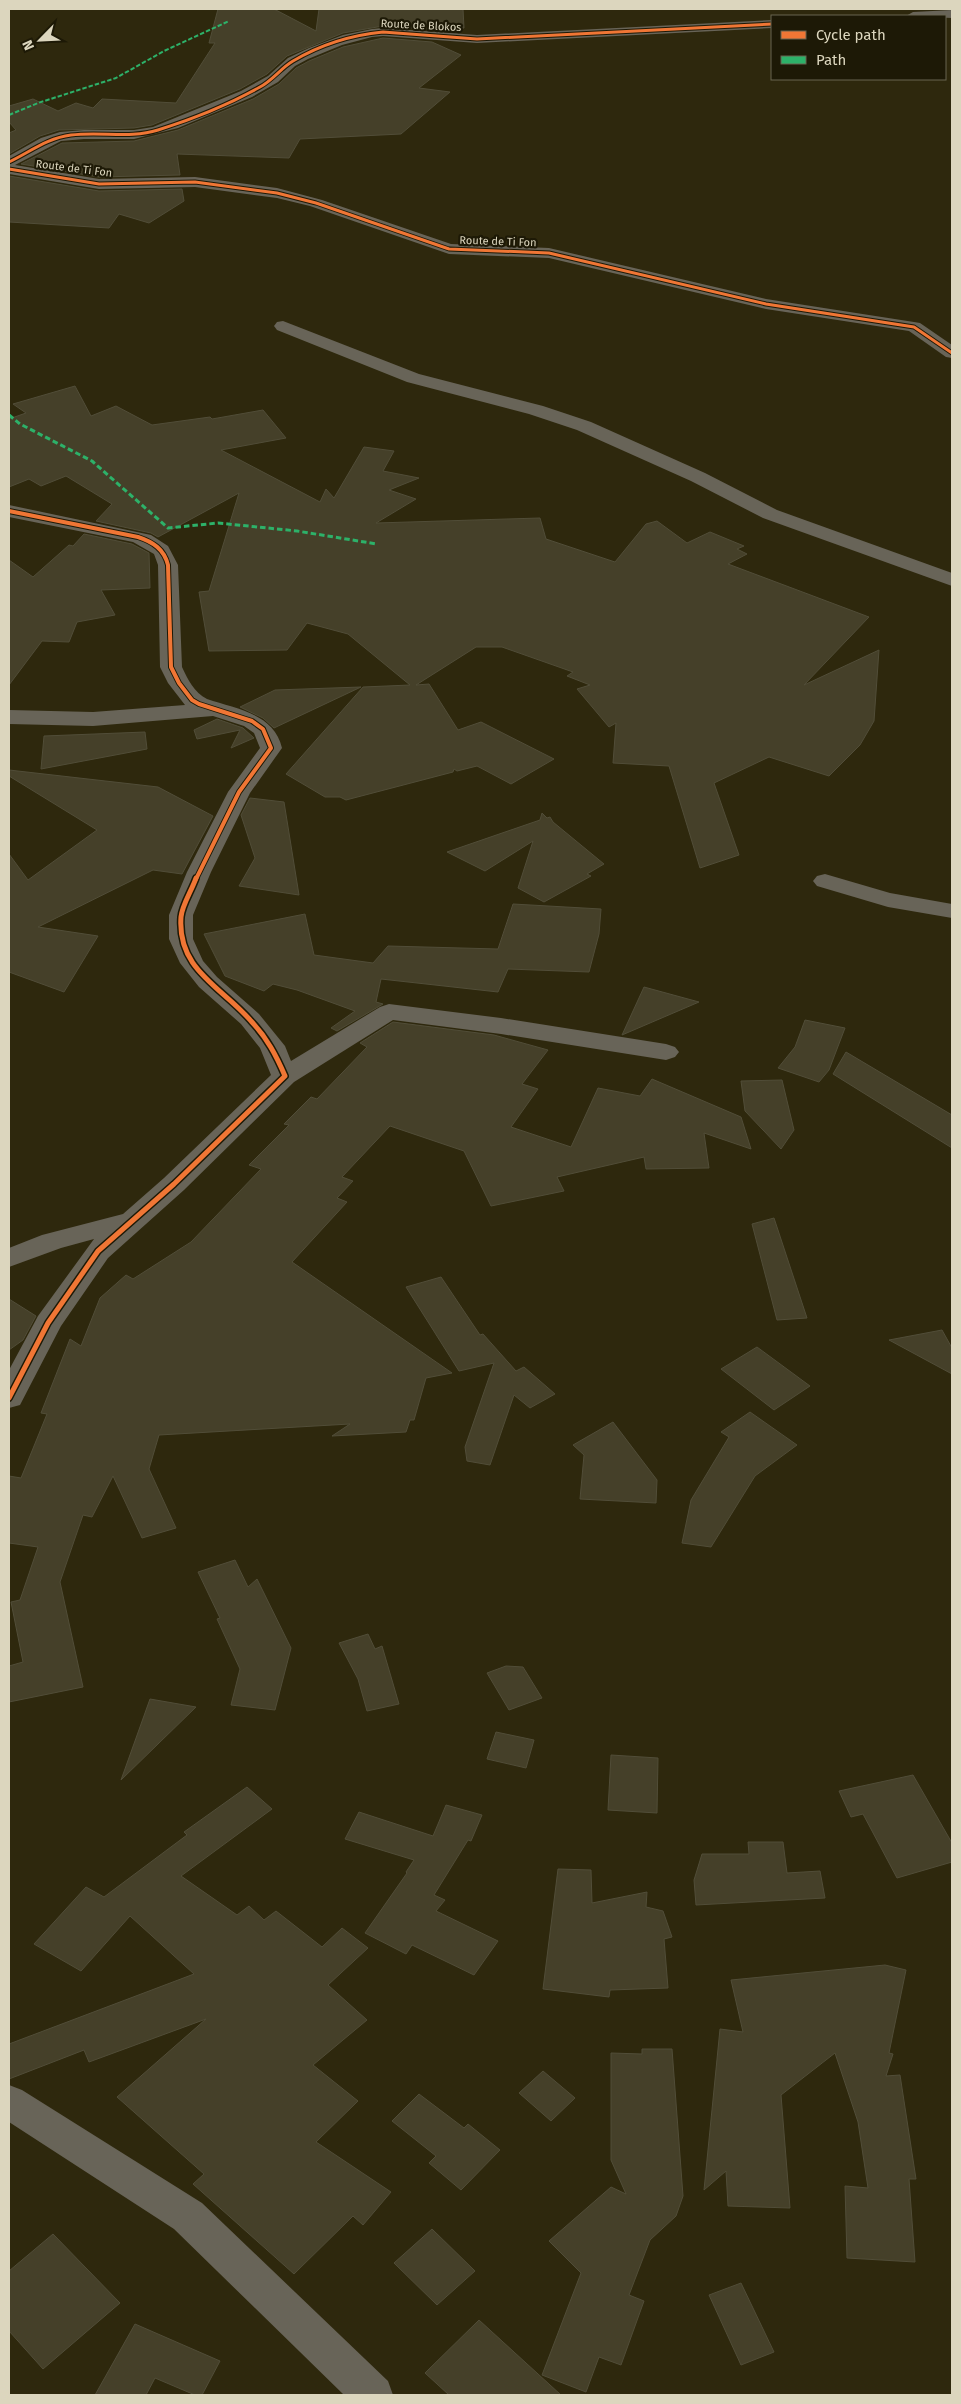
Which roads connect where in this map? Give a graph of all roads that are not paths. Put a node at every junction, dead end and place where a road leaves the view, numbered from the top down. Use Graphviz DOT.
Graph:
graph roads {
  1 [pos="952,14"];
  2 [pos="932,15"];
  3 [pos="771,24"];
  4 [pos="9,162"];
  5 [pos="9,169"];
  6 [pos="283,326"];
  7 [pos="952,353"];
  8 [pos="9,511"];
  9 [pos="952,580"];
  10 [pos="214,710"];
  11 [pos="9,717"];
  12 [pos="826,880"];
  13 [pos="952,911"];
  14 [pos="666,1052"];
  15 [pos="285,1076"];
  16 [pos="134,1220"];
  17 [pos="9,1258"];
  18 [pos="9,1398"];
  19 [pos="9,2102"];
  20 [pos="373,2395"];
  1 -- 2 [label="street"];
  3 -- 4 [label="street, Route de Blokos"];
  5 -- 7 [label="street, Route de Ti Fon"];
  6 -- 9 [label="street"];
  8 -- 10 [label="street"];
  10 -- 11 [label="street"];
  10 -- 15 [label="street"];
  12 -- 13 [label="street"];
  14 -- 15 [label="street"];
  15 -- 16 [label="street"];
  16 -- 17 [label="street"];
  16 -- 18 [label="street"];
  19 -- 20 [label="street"];
}
